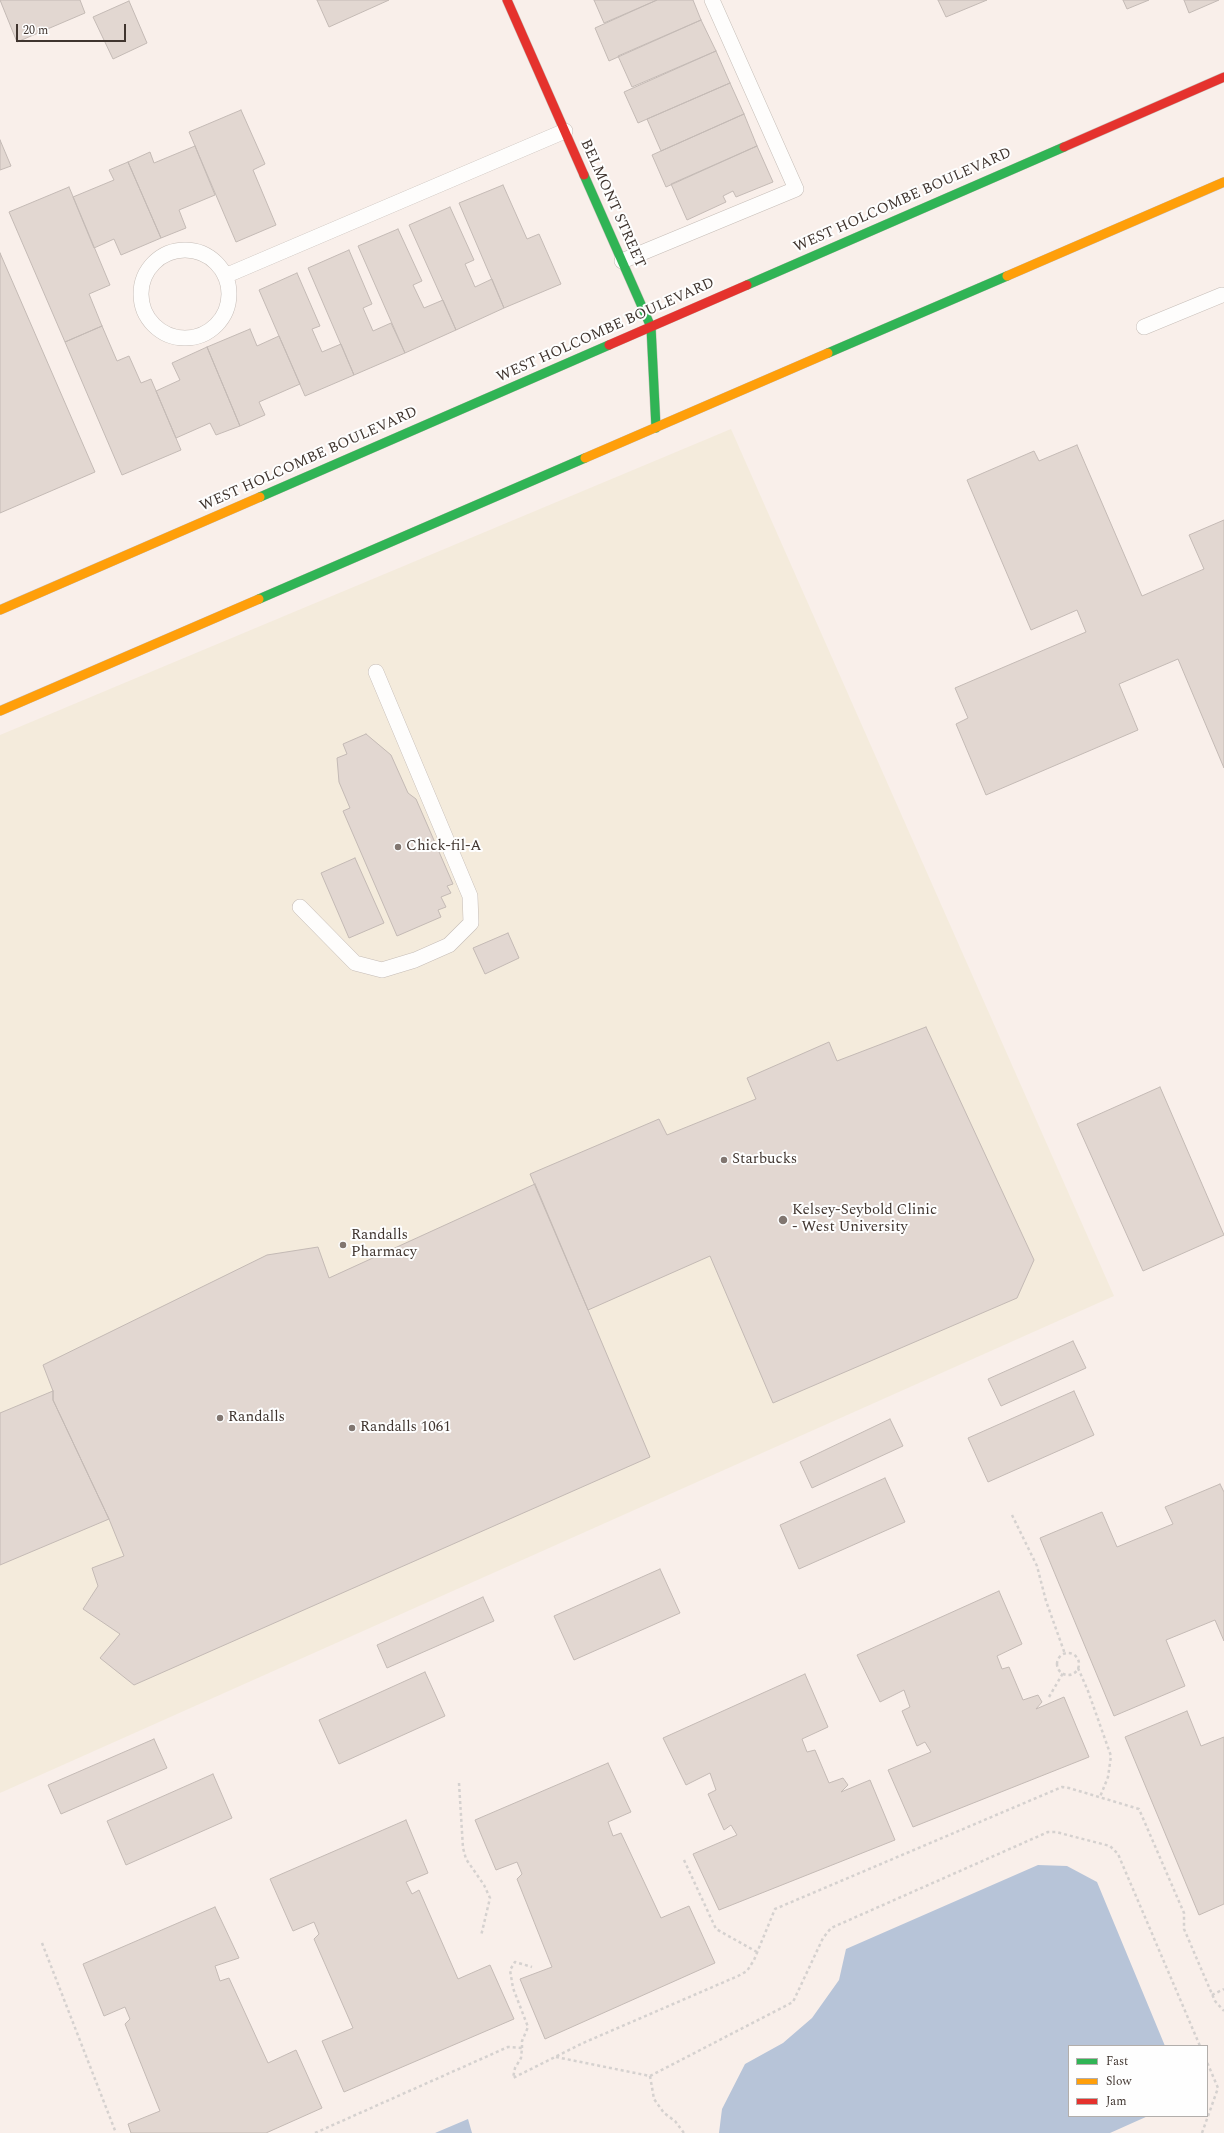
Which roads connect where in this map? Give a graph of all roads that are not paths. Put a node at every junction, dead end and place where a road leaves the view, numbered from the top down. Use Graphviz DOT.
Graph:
graph roads {
  1 [pos="507,0"];
  2 [pos="712,0"];
  3 [pos="1224,76"];
  4 [pos="565,131"];
  5 [pos="1224,182"];
  6 [pos="622,262"];
  7 [pos="225,276"];
  8 [pos="1222,295"];
  9 [pos="651,327"];
  10 [pos="1144,327"];
  11 [pos="656,428"];
  12 [pos="0,610"];
  13 [pos="376,672"];
  14 [pos="0,711"];
  15 [pos="300,907"];
  1 -- 4 [label="main road, BELMONT STREET"];
  2 -- 6 [label="lane"];
  3 -- 9 [label="main road, WEST HOLCOMBE BOULEVARD"];
  4 -- 6 [label="main road, BELMONT STREET"];
  4 -- 7 [label="lane"];
  5 -- 11 [label="main road"];
  6 -- 9 [label="main road, BELMONT STREET"];
  7 -- 7 [label="lane"];
  8 -- 10 [label="lane"];
  9 -- 11 [label="main road, BELMONT STREET"];
  9 -- 12 [label="main road, WEST HOLCOMBE BOULEVARD"];
  11 -- 14 [label="main road"];
  13 -- 15 [label="lane"];
}
